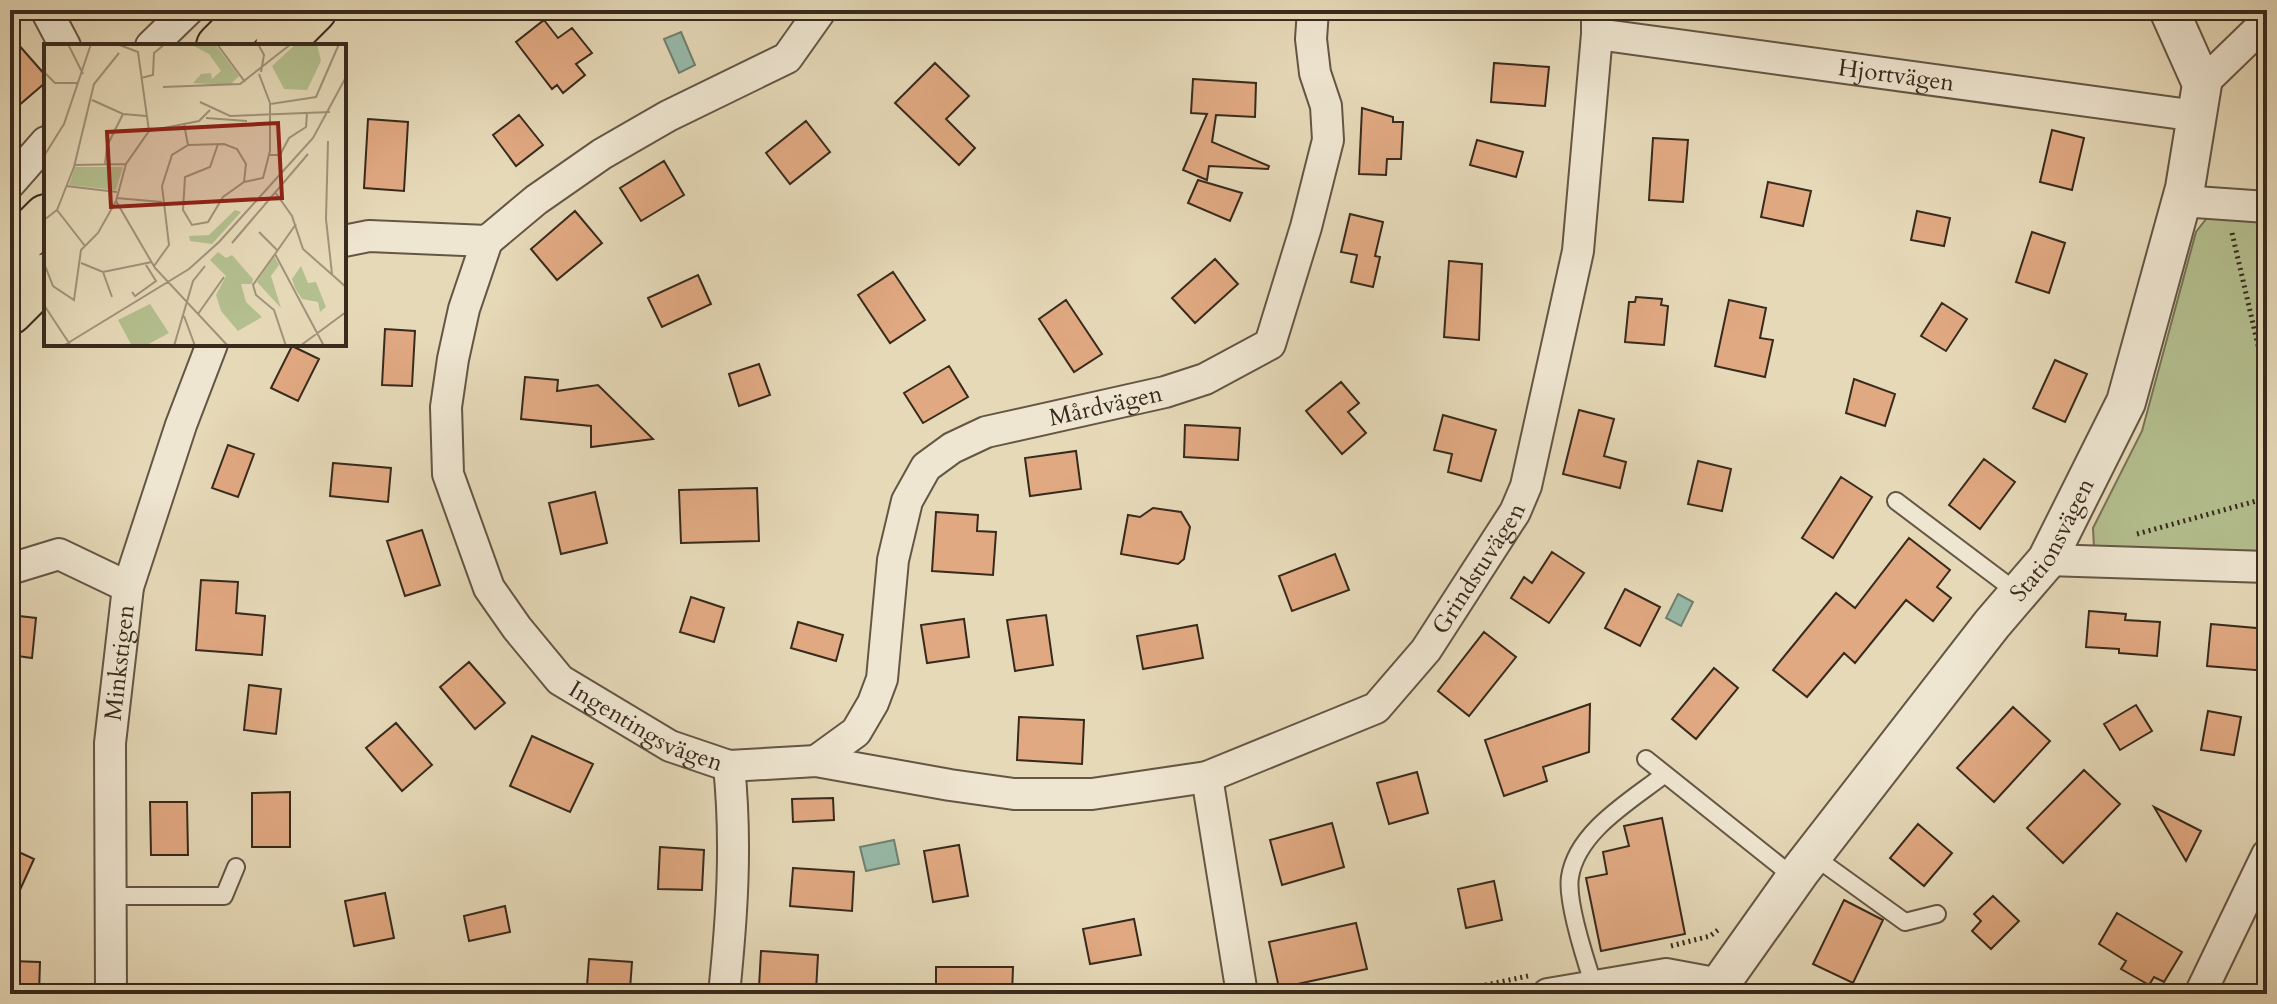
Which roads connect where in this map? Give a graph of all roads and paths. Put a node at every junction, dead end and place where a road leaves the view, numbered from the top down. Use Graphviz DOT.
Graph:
graph roads {
  1 [pos="46,10"];
  2 [pos="188,10"];
  3 [pos="255,10"];
  4 [pos="314,10"];
  5 [pos="821,10"];
  6 [pos="1313,10"];
  7 [pos="2169,10"];
  8 [pos="2267,21"];
  9 [pos="1597,22"];
  10 [pos="64,44"];
  11 [pos="153,44"];
  12 [pos="221,44"];
  13 [pos="280,44"];
  14 [pos="2200,100"];
  15 [pos="44,144"];
  16 [pos="10,183"];
  17 [pos="2192,202"];
  18 [pos="2267,207"];
  19 [pos="44,219"];
  20 [pos="346,241"];
  21 [pos="487,241"];
  22 [pos="10,253"];
  23 [pos="44,278"];
  24 [pos="10,312"];
  25 [pos="211,346"];
  26 [pos="2267,384"];
  27 [pos="2267,498"];
  28 [pos="1896,501"];
  29 [pos="2133,535"];
  30 [pos="2047,560"];
  31 [pos="2267,567"];
  32 [pos="10,569"];
  33 [pos="128,587"];
  34 [pos="2018,593"];
  35 [pos="1646,759"];
  36 [pos="816,761"];
  37 [pos="729,766"];
  38 [pos="1665,774"];
  39 [pos="1207,777"];
  40 [pos="2267,855"];
  41 [pos="1803,866"];
  42 [pos="236,867"];
  43 [pos="110,896"];
  44 [pos="1937,914"];
  45 [pos="1722,989"];
  46 [pos="1572,991"];
  47 [pos="111,994"];
  48 [pos="724,994"];
  49 [pos="1242,994"];
  50 [pos="2200,994"];
  1 -- 10 [label="street"];
  2 -- 11 [label="street"];
  3 -- 12 [label="main road"];
  4 -- 13 [label="main road"];
  5 -- 21 [label="street"];
  6 -- 36 [label="street, Mårdvägen"];
  7 -- 14 [label="street"];
  8 -- 14 [label="street"];
  9 -- 14 [label="street, Hjortvägen"];
  9 -- 39 [label="street, Grindstuvägen"];
  14 -- 17 [label="street, Stationsvägen"];
  15 -- 16 [label="street"];
  17 -- 18 [label="street"];
  17 -- 26 [label="path"];
  17 -- 30 [label="street, Stationsvägen"];
  19 -- 22 [label="main road"];
  20 -- 21 [label="street"];
  21 -- 37 [label="street, Ingentingsvägen"];
  23 -- 24 [label="main road"];
  25 -- 33 [label="street, Minkstigen"];
  27 -- 29 [label="path"];
  28 -- 34 [label="lane"];
  30 -- 31 [label="street"];
  30 -- 34 [label="street, Stationsvägen"];
  32 -- 33 [label="street"];
  33 -- 43 [label="street, Minkstigen"];
  34 -- 41 [label="street, Stationsvägen"];
  35 -- 38 [label="lane"];
  36 -- 37 [label="street, Ingentingsvägen"];
  36 -- 39 [label="street, Ingentingsvägen"];
  37 -- 48 [label="street"];
  38 -- 41 [label="lane"];
  38 -- 46 [label="lane"];
  39 -- 49 [label="street"];
  40 -- 50 [label="street"];
  41 -- 44 [label="lane"];
  41 -- 45 [label="street, Stationsvägen"];
  42 -- 43 [label="lane"];
  43 -- 47 [label="street, Minkstigen"];
  45 -- 46 [label="street"];
}
